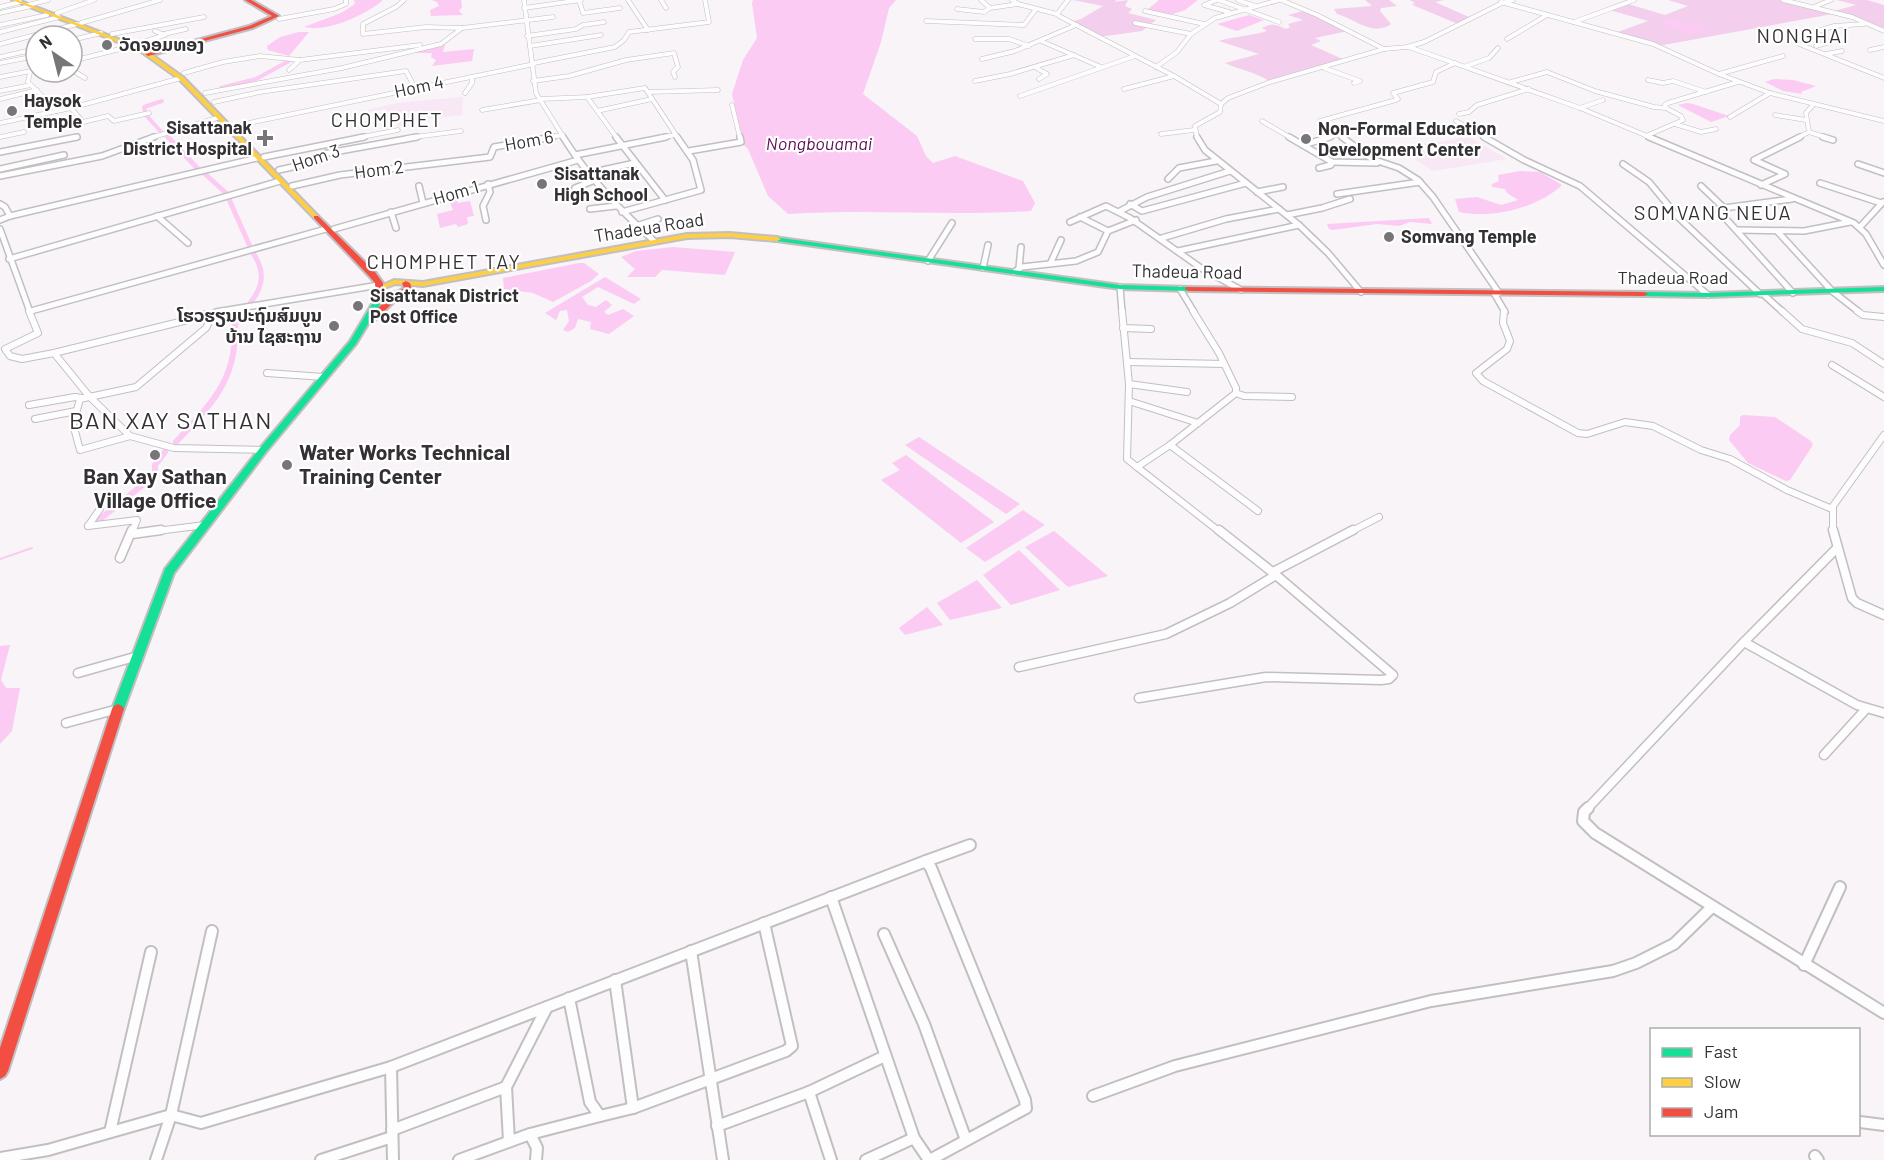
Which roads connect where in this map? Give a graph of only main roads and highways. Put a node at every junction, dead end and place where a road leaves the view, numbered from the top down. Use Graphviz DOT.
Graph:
graph roads {
  1 [pos="247,0"];
  2 [pos="24,3"];
  3 [pos="79,24"];
  4 [pos="84,26"];
  5 [pos="84,26"];
  6 [pos="134,45"];
  7 [pos="151,53"];
  8 [pos="182,76"];
  9 [pos="231,126"];
  10 [pos="279,176"];
  11 [pos="330,229"];
  12 [pos="401,288"];
  13 [pos="380,289"];
  14 [pos="1884,289"];
  15 [pos="366,324"];
  16 [pos="0,1071"];
  1 -- 7 [label="main road"];
  2 -- 3 [label="main road"];
  4 -- 6 [label="main road"];
  5 -- 6 [label="main road"];
  6 -- 7 [label="main road"];
  7 -- 8 [label="main road"];
  8 -- 9 [label="main road"];
  8 -- 9 [label="main road"];
  9 -- 10 [label="main road"];
  10 -- 11 [label="main road"];
  10 -- 11 [label="main road"];
  11 -- 12 [label="main road"];
  11 -- 13 [label="main road"];
  12 -- 13 [label="main road"];
  12 -- 14 [label="main road, Thadeua Road"];
  12 -- 15 [label="main road"];
  13 -- 15 [label="main road"];
  15 -- 16 [label="main road"];
}
